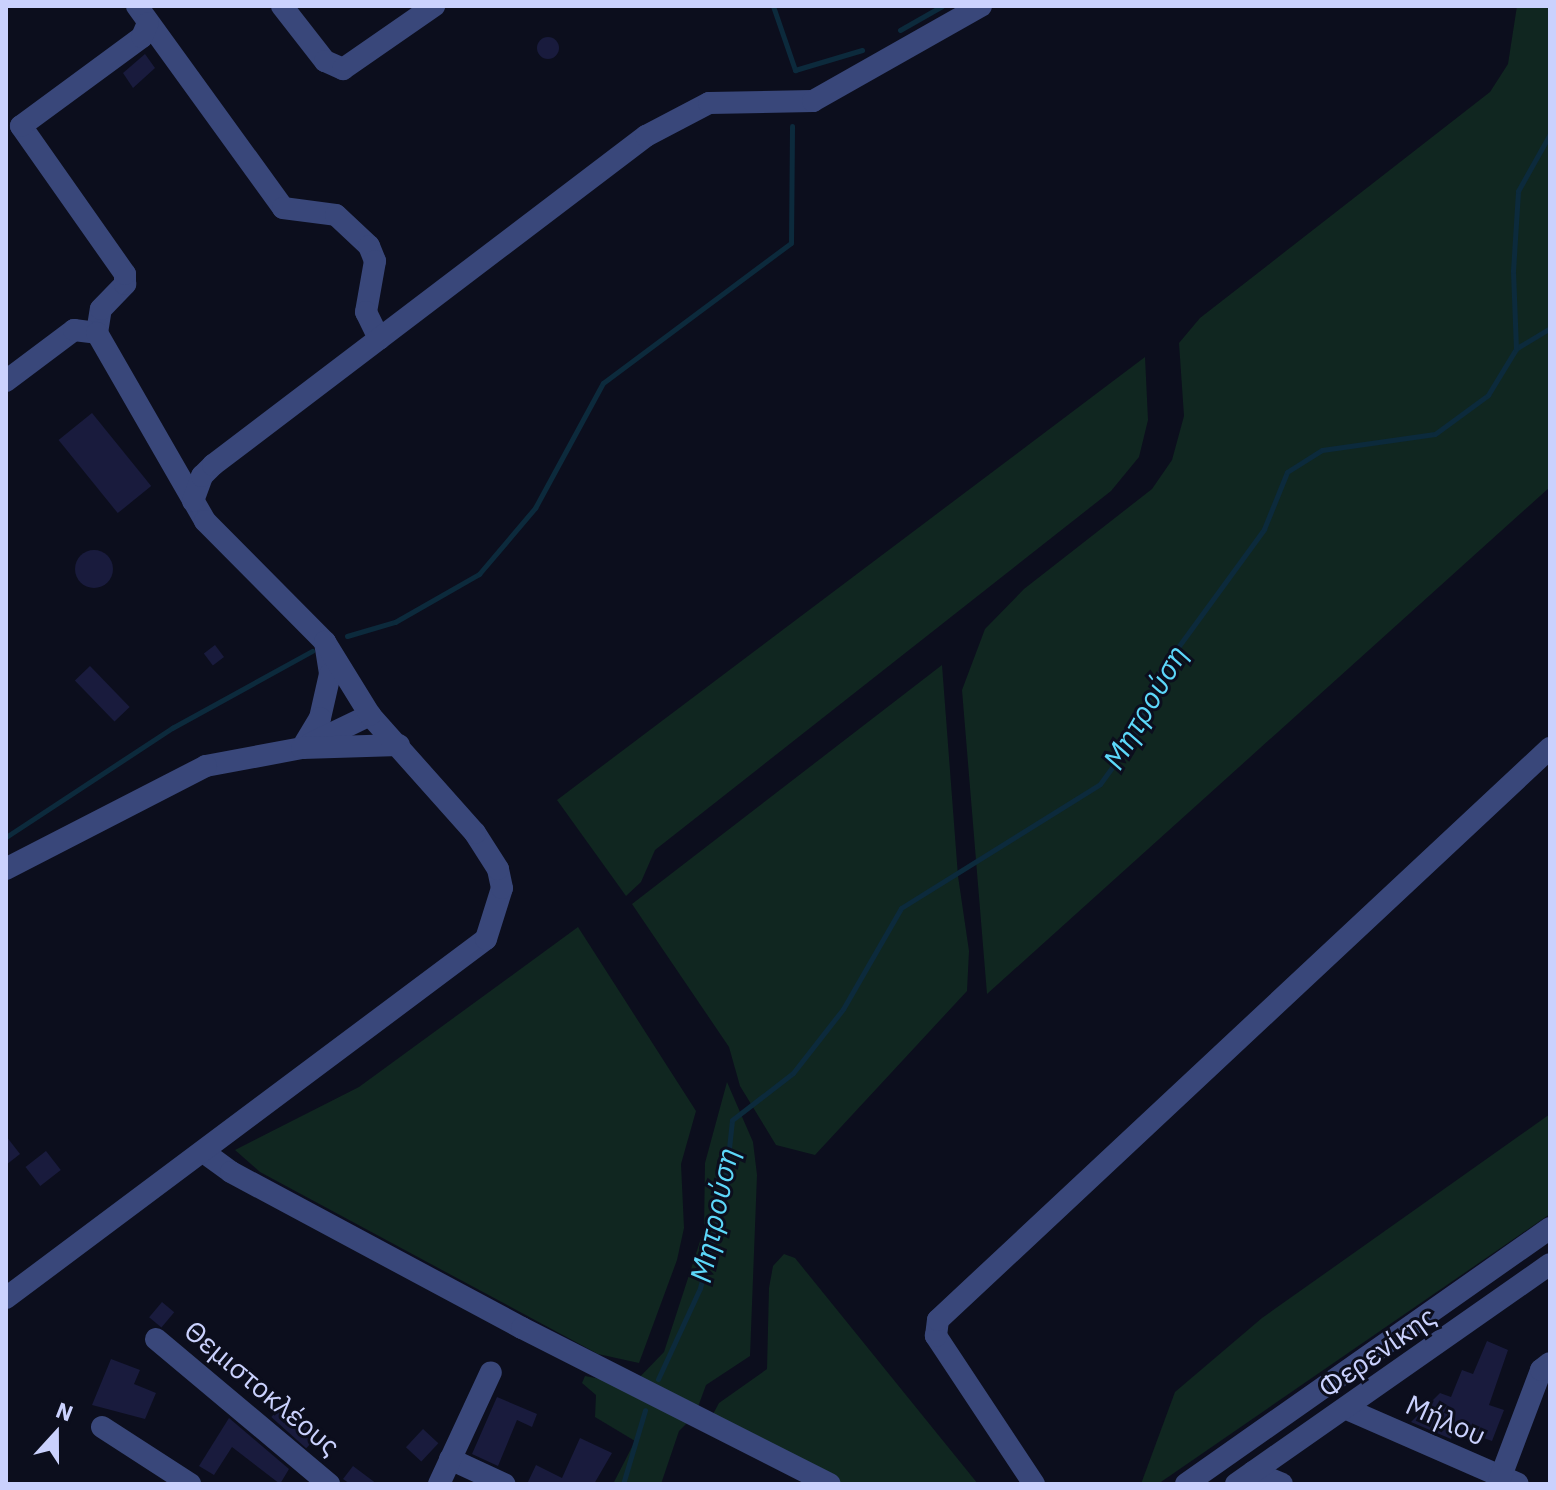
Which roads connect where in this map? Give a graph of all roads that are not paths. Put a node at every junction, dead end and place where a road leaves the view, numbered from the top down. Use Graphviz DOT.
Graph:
graph roads {
  1 [pos="282,6"];
  2 [pos="434,6"];
  3 [pos="981,6"];
  4 [pos="142,15"];
  5 [pos="97,333"];
  6 [pos="379,339"];
  7 [pos="6,381"];
  8 [pos="193,501"];
  9 [pos="325,642"];
  10 [pos="370,715"];
  11 [pos="399,745"];
  12 [pos="302,748"];
  13 [pos="1550,748"];
  14 [pos="6,869"];
  15 [pos="205,1153"];
  16 [pos="1550,1228"];
  17 [pos="1550,1264"];
  18 [pos="6,1298"];
  19 [pos="156,1339"];
  20 [pos="1550,1363"];
  21 [pos="491,1372"];
  22 [pos="1349,1410"];
  23 [pos="102,1427"];
  24 [pos="450,1459"];
  25 [pos="1245,1478"];
  26 [pos="1505,1482"];
  27 [pos="190,1484"];
  28 [pos="329,1484"];
  29 [pos="439,1484"];
  30 [pos="504,1484"];
  31 [pos="830,1484"];
  32 [pos="1034,1484"];
  33 [pos="1186,1484"];
  34 [pos="1282,1484"];
  1 -- 2 [label="street"];
  3 -- 6 [label="street"];
  4 -- 5 [label="street"];
  4 -- 6 [label="street"];
  5 -- 7 [label="street"];
  5 -- 8 [label="street"];
  6 -- 8 [label="street"];
  8 -- 9 [label="street"];
  9 -- 10 [label="street"];
  9 -- 12 [label="street"];
  10 -- 11 [label="street"];
  10 -- 12 [label="street"];
  11 -- 12 [label="street"];
  11 -- 15 [label="street"];
  12 -- 14 [label="street"];
  13 -- 32 [label="street"];
  15 -- 18 [label="street"];
  15 -- 31 [label="street"];
  16 -- 33 [label="street"];
  17 -- 22 [label="street, Φερενίκης"];
  19 -- 28 [label="street, Θεμιστοκλέους"];
  20 -- 26 [label="street"];
  21 -- 24 [label="street"];
  22 -- 25 [label="street, Φερενίκης"];
  22 -- 26 [label="street, Μήλου"];
  23 -- 27 [label="street"];
  24 -- 29 [label="street"];
  24 -- 30 [label="street"];
  25 -- 34 [label="street"];
}
